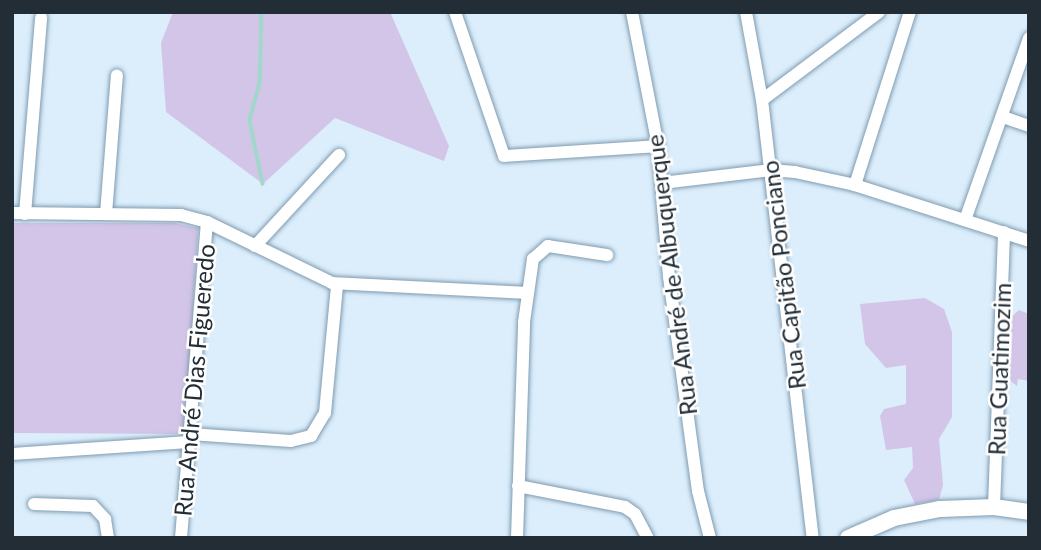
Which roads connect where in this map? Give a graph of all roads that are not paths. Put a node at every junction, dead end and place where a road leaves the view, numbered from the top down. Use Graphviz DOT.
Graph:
graph roads {
  1 [pos="455,12"];
  2 [pos="632,12"];
  3 [pos="746,12"];
  4 [pos="880,12"];
  5 [pos="910,12"];
  6 [pos="41,18"];
  7 [pos="1029,38"];
  8 [pos="117,75"];
  9 [pos="762,100"];
  10 [pos="1003,117"];
  11 [pos="1029,125"];
  12 [pos="658,146"];
  13 [pos="339,155"];
  14 [pos="771,170"];
  15 [pos="662,183"];
  16 [pos="855,185"];
  17 [pos="19,214"];
  18 [pos="106,215"];
  19 [pos="965,220"];
  20 [pos="207,222"];
  21 [pos="1004,232"];
  22 [pos="1029,241"];
  23 [pos="255,246"];
  24 [pos="607,255"];
  25 [pos="337,285"];
  26 [pos="528,293"];
  27 [pos="189,438"];
  28 [pos="12,454"];
  29 [pos="518,485"];
  30 [pos="34,504"];
  31 [pos="994,507"];
  32 [pos="1029,512"];
  33 [pos="108,538"];
  34 [pos="181,538"];
  35 [pos="517,538"];
  36 [pos="648,538"];
  37 [pos="710,538"];
  38 [pos="813,538"];
  39 [pos="848,538"];
  1 -- 12 [label="street"];
  2 -- 12 [label="street, Rua André de Albuquerque"];
  3 -- 9 [label="street, Rua Capitão Ponciano"];
  4 -- 9 [label="street"];
  5 -- 16 [label="street"];
  6 -- 17 [label="street"];
  7 -- 10 [label="street"];
  8 -- 18 [label="street"];
  9 -- 14 [label="street, Rua Capitão Ponciano"];
  10 -- 11 [label="street"];
  10 -- 19 [label="street"];
  12 -- 15 [label="street, Rua André de Albuquerque"];
  13 -- 23 [label="street"];
  14 -- 15 [label="street"];
  14 -- 16 [label="street"];
  14 -- 38 [label="street, Rua Capitão Ponciano"];
  15 -- 37 [label="street, Rua André de Albuquerque"];
  16 -- 19 [label="street"];
  17 -- 18 [label="street"];
  18 -- 20 [label="street"];
  19 -- 21 [label="street"];
  20 -- 23 [label="street"];
  20 -- 27 [label="street, Rua André Dias Figueredo"];
  21 -- 22 [label="street"];
  21 -- 31 [label="street, Rua Guatimozim"];
  23 -- 25 [label="street"];
  24 -- 26 [label="street"];
  25 -- 26 [label="street"];
  25 -- 27 [label="street"];
  26 -- 29 [label="street"];
  27 -- 28 [label="street"];
  27 -- 34 [label="street, Rua André Dias Figueredo"];
  29 -- 35 [label="street"];
  29 -- 36 [label="street"];
  30 -- 33 [label="street"];
  31 -- 32 [label="main road"];
  31 -- 39 [label="main road"];
}
